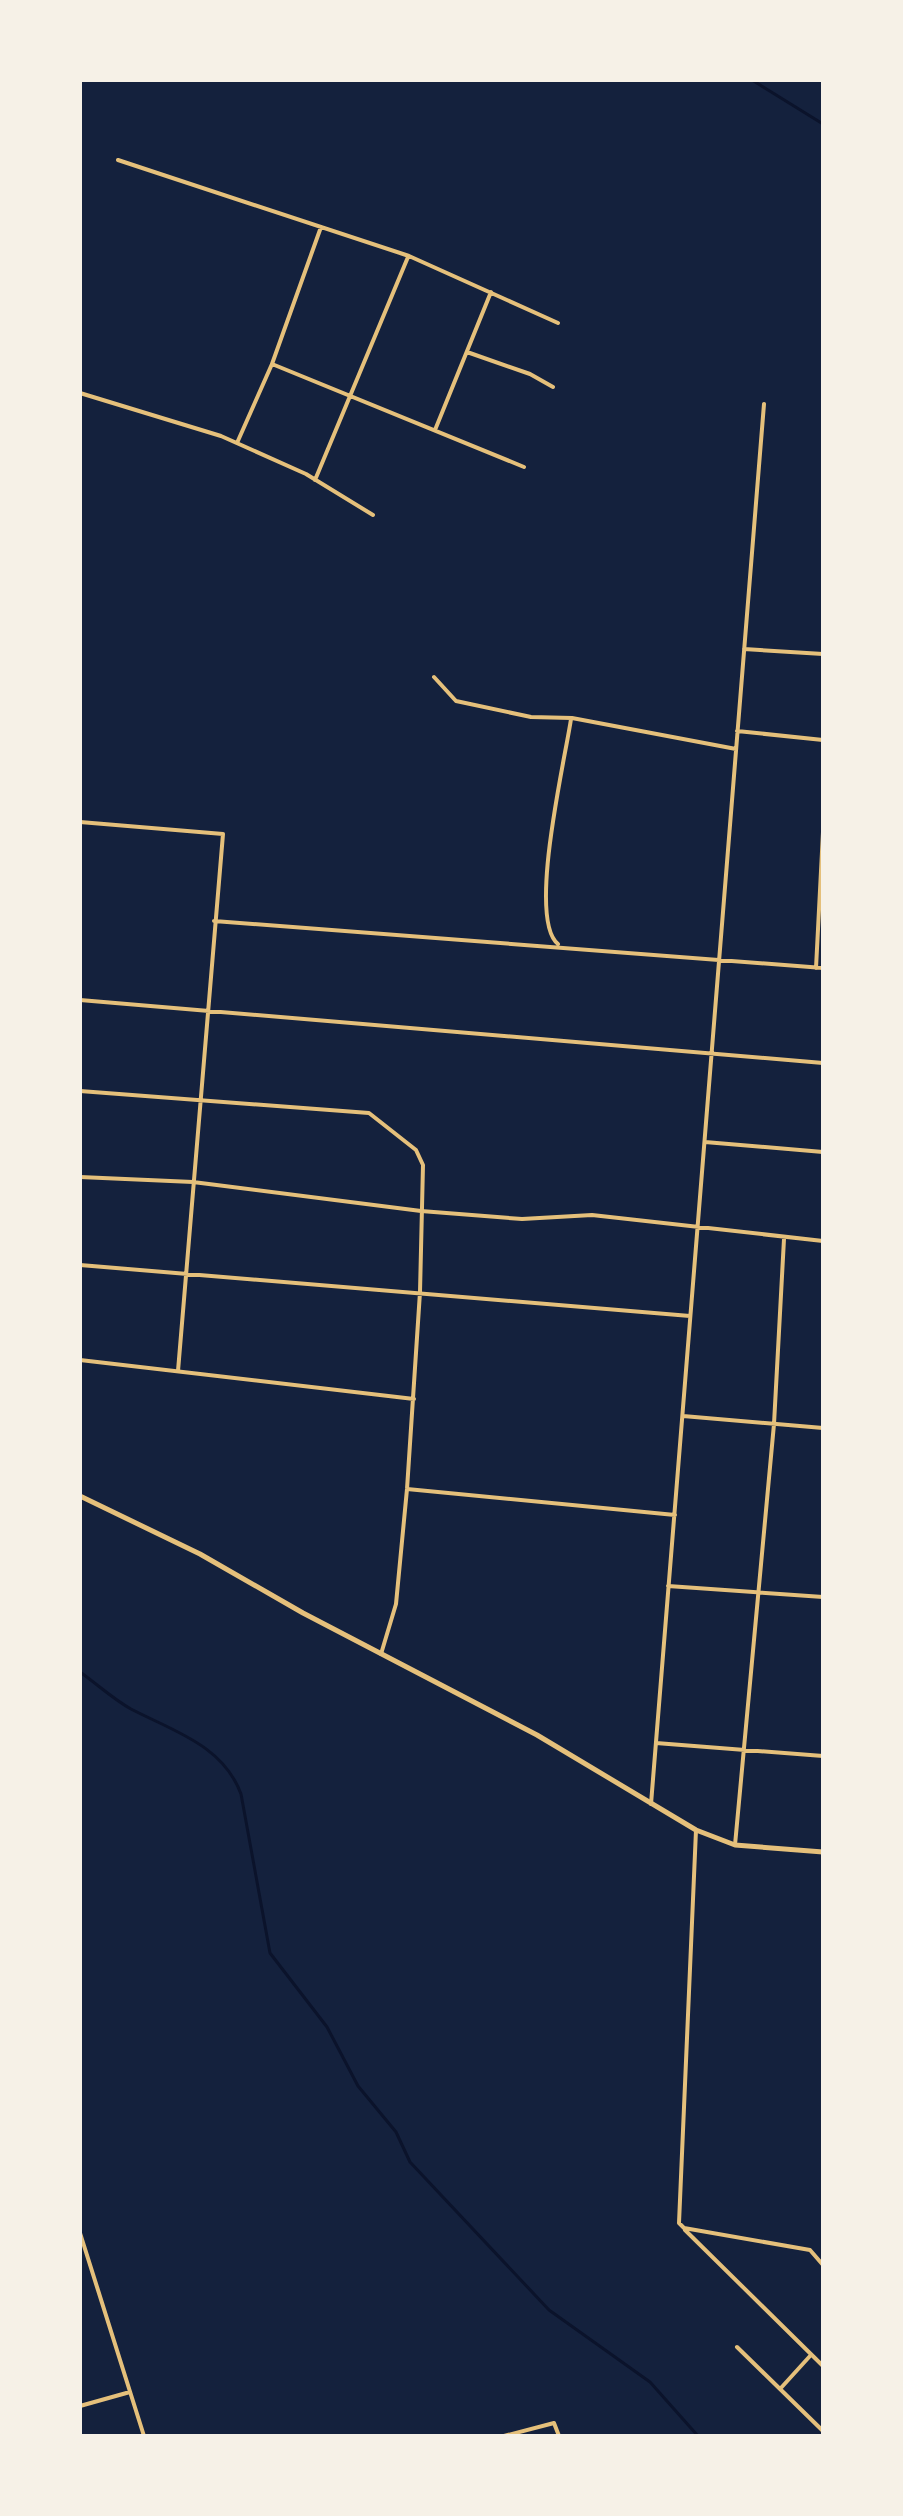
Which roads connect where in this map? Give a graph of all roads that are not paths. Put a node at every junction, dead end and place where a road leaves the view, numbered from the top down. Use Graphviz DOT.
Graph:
graph roads {
  1 [pos="118,160"];
  2 [pos="321,227"];
  3 [pos="409,256"];
  4 [pos="491,292"];
  5 [pos="558,323"];
  6 [pos="467,352"];
  7 [pos="272,364"];
  8 [pos="553,387"];
  9 [pos="80,393"];
  10 [pos="353,395"];
  11 [pos="764,404"];
  12 [pos="435,430"];
  13 [pos="237,443"];
  14 [pos="524,467"];
  15 [pos="315,480"];
  16 [pos="373,515"];
  17 [pos="744,649"];
  18 [pos="823,654"];
  19 [pos="434,677"];
  20 [pos="572,718"];
  21 [pos="737,731"];
  22 [pos="823,740"];
  23 [pos="736,749"];
  24 [pos="80,822"];
  25 [pos="823,832"];
  26 [pos="214,921"];
  27 [pos="560,945"];
  28 [pos="719,961"];
  29 [pos="816,968"];
  30 [pos="823,968"];
  31 [pos="80,1000"];
  32 [pos="208,1010"];
  33 [pos="712,1052"];
  34 [pos="823,1063"];
  35 [pos="80,1091"];
  36 [pos="200,1100"];
  37 [pos="705,1142"];
  38 [pos="823,1152"];
  39 [pos="80,1177"];
  40 [pos="193,1182"];
  41 [pos="421,1211"];
  42 [pos="698,1228"];
  43 [pos="784,1239"];
  44 [pos="823,1241"];
  45 [pos="80,1265"];
  46 [pos="188,1275"];
  47 [pos="420,1292"];
  48 [pos="690,1316"];
  49 [pos="80,1360"];
  50 [pos="178,1371"];
  51 [pos="414,1399"];
  52 [pos="683,1416"];
  53 [pos="774,1424"];
  54 [pos="823,1428"];
  55 [pos="407,1489"];
  56 [pos="80,1496"];
  57 [pos="675,1515"];
  58 [pos="668,1586"];
  59 [pos="759,1592"];
  60 [pos="823,1597"];
  61 [pos="381,1654"];
  62 [pos="656,1743"];
  63 [pos="745,1751"];
  64 [pos="823,1756"];
  65 [pos="651,1804"];
  66 [pos="696,1830"];
  67 [pos="735,1845"];
  68 [pos="823,1852"];
  69 [pos="684,2228"];
  70 [pos="80,2233"];
  71 [pos="823,2265"];
  72 [pos="737,2347"];
  73 [pos="810,2356"];
  74 [pos="823,2366"];
  75 [pos="780,2389"];
  76 [pos="130,2392"];
  77 [pos="80,2406"];
  78 [pos="823,2431"];
  79 [pos="144,2436"];
  80 [pos="504,2436"];
  81 [pos="559,2436"];
  1 -- 2 [label="street"];
  2 -- 3 [label="street"];
  2 -- 7 [label="street"];
  3 -- 4 [label="street"];
  3 -- 10 [label="street"];
  4 -- 5 [label="street"];
  4 -- 6 [label="street"];
  6 -- 8 [label="street"];
  6 -- 12 [label="street"];
  7 -- 10 [label="street"];
  7 -- 13 [label="street"];
  9 -- 13 [label="street"];
  10 -- 12 [label="street"];
  10 -- 15 [label="street"];
  11 -- 17 [label="street"];
  12 -- 14 [label="street"];
  13 -- 15 [label="street"];
  15 -- 16 [label="street"];
  17 -- 18 [label="street"];
  17 -- 21 [label="street"];
  19 -- 20 [label="street"];
  20 -- 23 [label="street"];
  20 -- 27 [label="street"];
  21 -- 22 [label="street"];
  21 -- 23 [label="street"];
  23 -- 28 [label="street"];
  24 -- 26 [label="street"];
  25 -- 29 [label="street"];
  26 -- 27 [label="street"];
  26 -- 32 [label="street"];
  27 -- 28 [label="street"];
  28 -- 29 [label="street"];
  28 -- 33 [label="street"];
  29 -- 30 [label="street"];
  31 -- 32 [label="street"];
  32 -- 33 [label="street"];
  32 -- 36 [label="street"];
  33 -- 34 [label="street"];
  33 -- 37 [label="street"];
  35 -- 36 [label="street"];
  36 -- 40 [label="street"];
  36 -- 41 [label="street"];
  37 -- 38 [label="street"];
  37 -- 42 [label="street"];
  39 -- 40 [label="street"];
  40 -- 41 [label="street"];
  40 -- 46 [label="street"];
  41 -- 42 [label="street"];
  41 -- 47 [label="street"];
  42 -- 43 [label="street"];
  42 -- 48 [label="street"];
  43 -- 44 [label="street"];
  43 -- 53 [label="street"];
  45 -- 46 [label="street"];
  46 -- 47 [label="street"];
  46 -- 50 [label="street"];
  47 -- 48 [label="street"];
  47 -- 51 [label="street"];
  48 -- 52 [label="street"];
  49 -- 50 [label="street"];
  50 -- 51 [label="street"];
  51 -- 55 [label="street"];
  52 -- 53 [label="street"];
  52 -- 57 [label="street"];
  53 -- 54 [label="street"];
  53 -- 59 [label="street"];
  55 -- 57 [label="street"];
  55 -- 61 [label="street"];
  56 -- 61 [label="street"];
  57 -- 58 [label="street"];
  58 -- 59 [label="street"];
  58 -- 62 [label="street"];
  59 -- 60 [label="street"];
  59 -- 63 [label="street"];
  61 -- 65 [label="street"];
  62 -- 63 [label="street"];
  62 -- 65 [label="street"];
  63 -- 64 [label="street"];
  63 -- 67 [label="street"];
  65 -- 66 [label="street"];
  66 -- 67 [label="street"];
  66 -- 69 [label="street"];
  67 -- 68 [label="street"];
  69 -- 71 [label="street"];
  69 -- 73 [label="street"];
  70 -- 76 [label="street"];
  72 -- 75 [label="street"];
  73 -- 74 [label="street"];
  73 -- 75 [label="street"];
  75 -- 78 [label="street"];
  76 -- 77 [label="street"];
  76 -- 79 [label="street"];
  80 -- 81 [label="street"];
}
